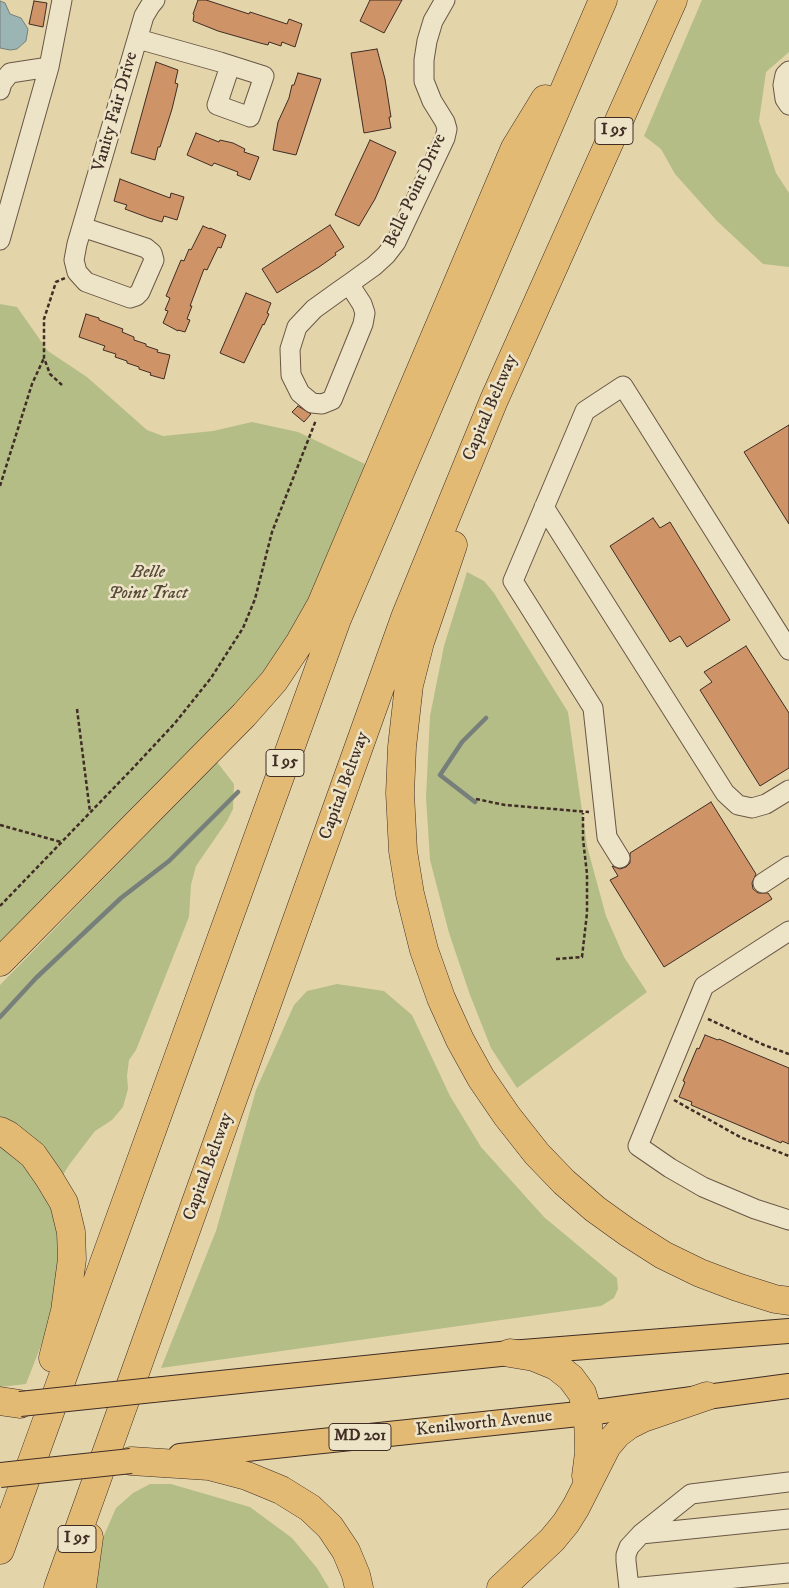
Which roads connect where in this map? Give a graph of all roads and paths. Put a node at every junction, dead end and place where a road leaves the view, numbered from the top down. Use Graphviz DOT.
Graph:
graph roads {
  1 [pos="62,0"];
  2 [pos="155,0"];
  3 [pos="445,0"];
  4 [pos="673,0"];
  5 [pos="600,5"];
  6 [pos="138,39"];
  7 [pos="230,66"];
  8 [pos="49,67"];
  9 [pos="789,71"];
  10 [pos="0,90"];
  11 [pos="789,105"];
  12 [pos="82,227"];
  13 [pos="0,240"];
  14 [pos="555,262"];
  15 [pos="77,272"];
  16 [pos="349,284"];
  17 [pos="44,358"];
  18 [pos="62,385"];
  19 [pos="322,404"];
  20 [pos="0,486"];
  21 [pos="544,507"];
  22 [pos="789,650"];
  23 [pos="77,708"];
  24 [pos="789,790"];
  25 [pos="476,799"];
  26 [pos="90,812"];
  27 [pos="0,825"];
  28 [pos="61,842"];
  29 [pos="620,858"];
  30 [pos="789,866"];
  31 [pos="763,883"];
  32 [pos="0,906"];
  33 [pos="789,931"];
  34 [pos="556,959"];
  35 [pos="0,962"];
  36 [pos="700,1015"];
  37 [pos="789,1054"];
  38 [pos="667,1096"];
  39 [pos="0,1131"];
  40 [pos="789,1156"];
  41 [pos="789,1220"];
  42 [pos="789,1301"];
  43 [pos="789,1331"];
  44 [pos="510,1352"];
  45 [pos="789,1386"];
  46 [pos="707,1396"];
  47 [pos="7,1404"];
  48 [pos="588,1413"];
  49 [pos="131,1462"];
  50 [pos="0,1474"];
  51 [pos="789,1486"];
  52 [pos="95,1490"];
  53 [pos="585,1490"];
  54 [pos="789,1519"];
  55 [pos="641,1534"];
  56 [pos="4,1540"];
  57 [pos="789,1573"];
  58 [pos="640,1587"];
  59 [pos="58,1588"];
  60 [pos="82,1588"];
  61 [pos="359,1588"];
  62 [pos="501,1588"];
  1 -- 8 [label="street"];
  2 -- 6 [label="street, Vanity Fair Drive"];
  3 -- 16 [label="street, Belle Point Drive"];
  4 -- 14 [label="highway, Capital Beltway / I 95"];
  5 -- 35 [label="highway"];
  5 -- 56 [label="highway, I 95"];
  6 -- 7 [label="street"];
  6 -- 12 [label="street, Vanity Fair Drive"];
  7 -- 7 [label="street"];
  8 -- 10 [label="street"];
  8 -- 13 [label="street"];
  9 -- 11 [label="street"];
  12 -- 15 [label="street, Vanity Fair Drive"];
  12 -- 15 [label="street"];
  14 -- 42 [label="highway"];
  14 -- 52 [label="highway, Capital Beltway / I 95"];
  15 -- 17 [label="path"];
  16 -- 19 [label="street"];
  16 -- 19 [label="street, Belle Point Drive"];
  17 -- 18 [label="path"];
  17 -- 20 [label="path"];
  19 -- 26 [label="path"];
  21 -- 22 [label="street"];
  21 -- 24 [label="street"];
  21 -- 29 [label="street"];
  23 -- 26 [label="path"];
  25 -- 34 [label="path"];
  26 -- 28 [label="path"];
  27 -- 28 [label="path"];
  28 -- 32 [label="path"];
  30 -- 31 [label="street"];
  33 -- 41 [label="street"];
  36 -- 37 [label="path"];
  38 -- 40 [label="path"];
  39 -- 56 [label="highway"];
  43 -- 44 [label="main road"];
  44 -- 47 [label="main road, bridge"];
  44 -- 48 [label="highway"];
  45 -- 46 [label="main road, Kenilworth Avenue / MD 201"];
  46 -- 48 [label="main road, Kenilworth Avenue / MD 201"];
  46 -- 53 [label="highway"];
  48 -- 49 [label="main road, Kenilworth Avenue / MD 201"];
  48 -- 53 [label="highway"];
  49 -- 50 [label="main road, Kenilworth Avenue / MD 201, bridge"];
  49 -- 61 [label="highway"];
  51 -- 55 [label="street"];
  52 -- 59 [label="highway, Capital Beltway / I 95"];
  52 -- 60 [label="highway"];
  53 -- 62 [label="highway"];
  54 -- 55 [label="street"];
  55 -- 58 [label="street"];
  57 -- 58 [label="street"];
}
